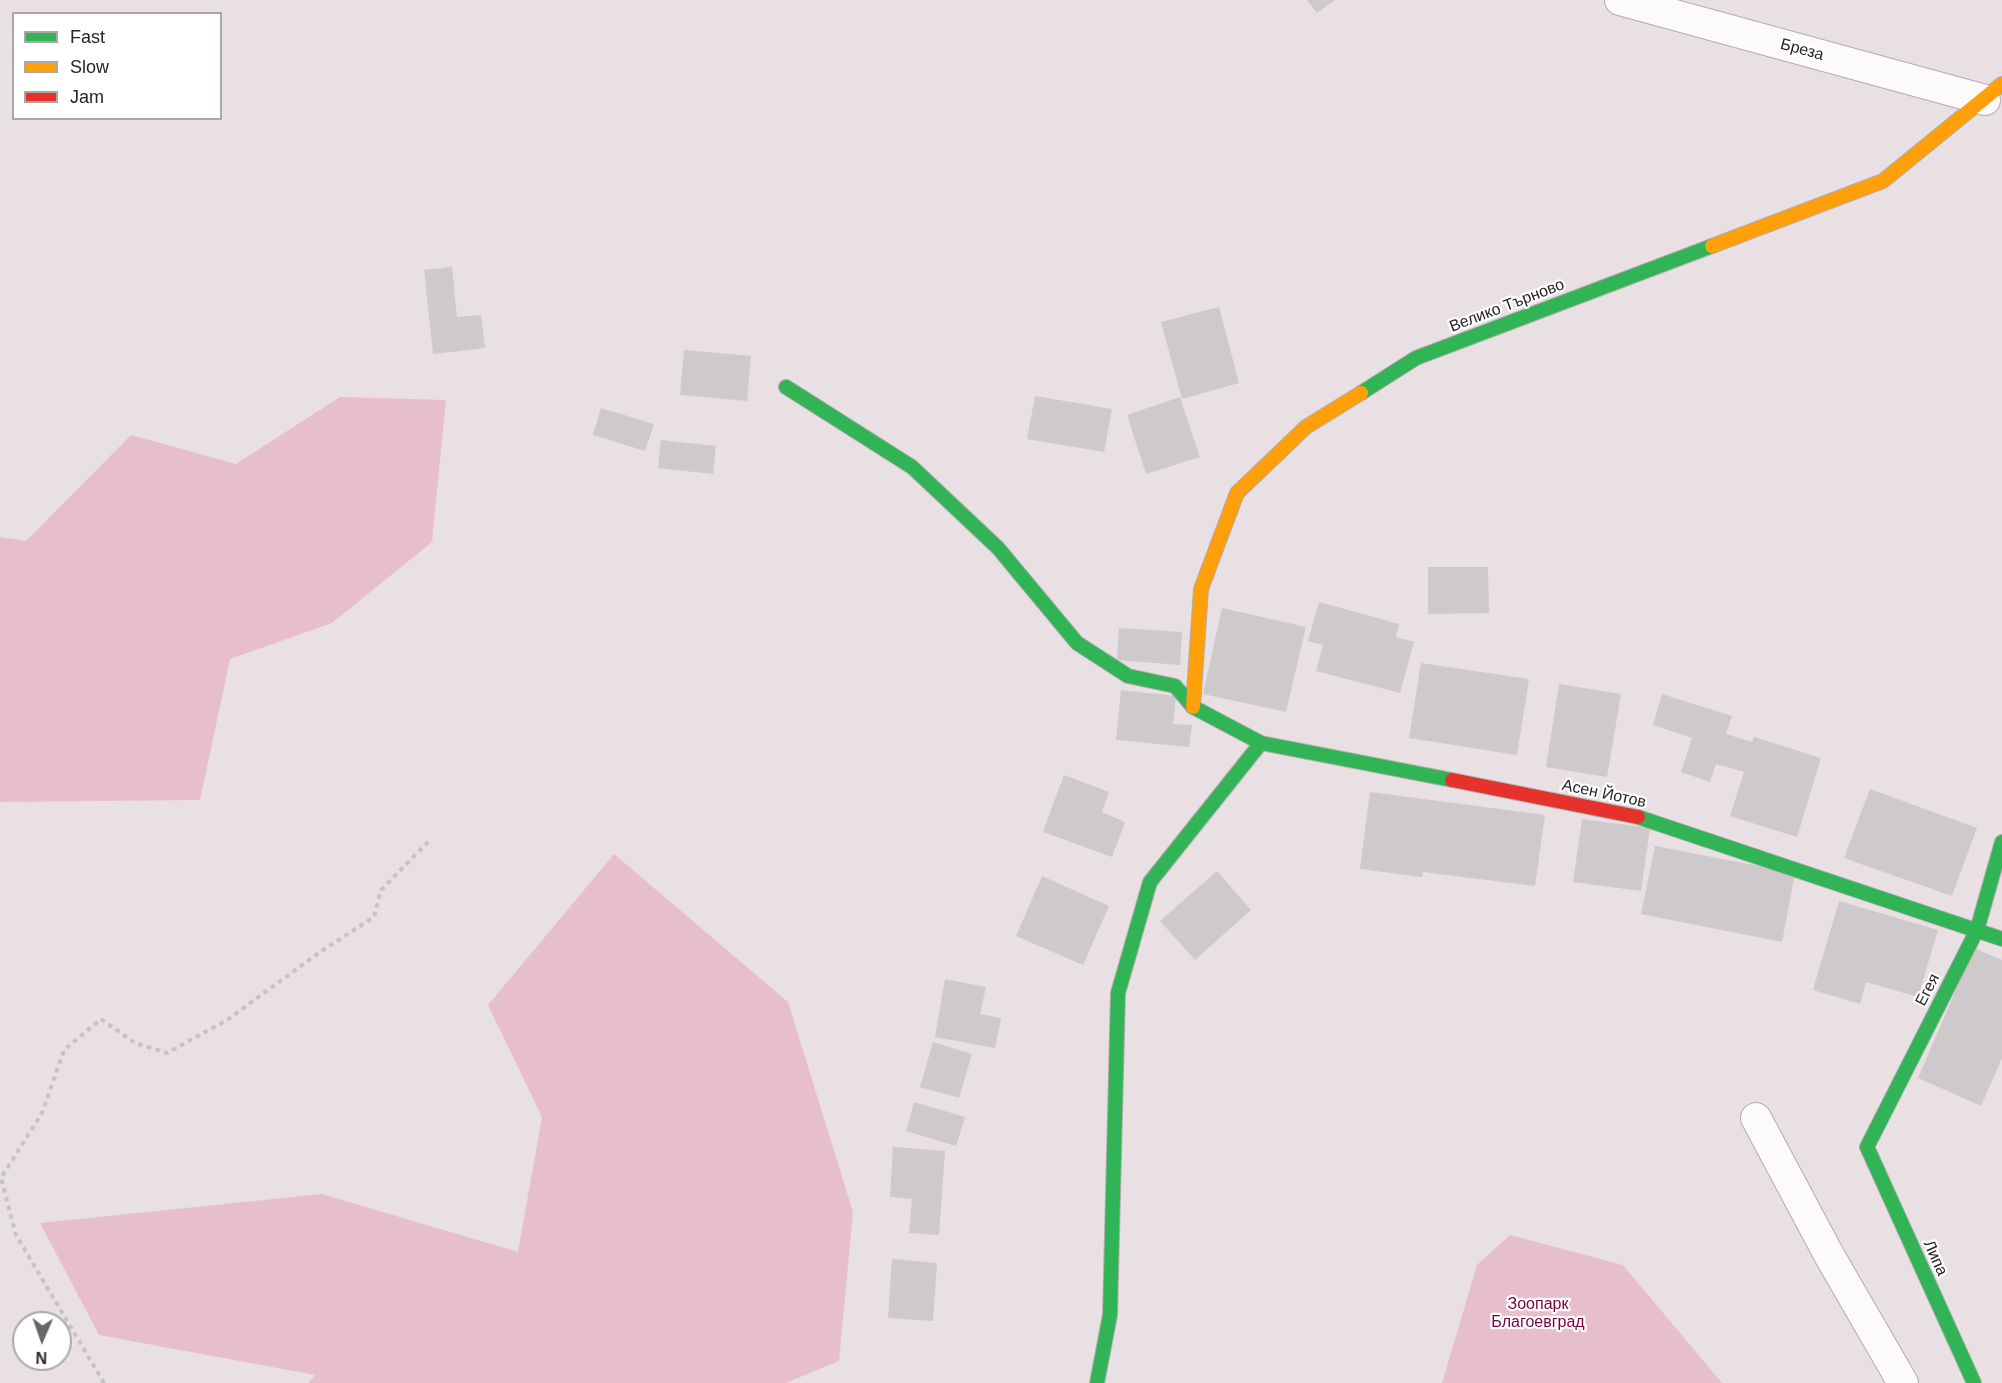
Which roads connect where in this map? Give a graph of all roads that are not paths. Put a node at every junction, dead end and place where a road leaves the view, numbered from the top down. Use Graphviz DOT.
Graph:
graph roads {
  1 [pos="1620,0"];
  2 [pos="1993,92"];
  3 [pos="786,387"];
  4 [pos="1193,707"];
  5 [pos="1261,743"];
  6 [pos="2002,842"];
  7 [pos="1977,930"];
  8 [pos="2002,939"];
  9 [pos="1756,1118"];
  10 [pos="1867,1147"];
  11 [pos="1097,1383"];
  12 [pos="1903,1383"];
  13 [pos="1974,1383"];
  1 -- 2 [label="street, Бреза"];
  2 -- 4 [label="street, Велико Търново"];
  3 -- 4 [label="street, Асен Йотов"];
  4 -- 5 [label="street, Асен Йотов"];
  5 -- 7 [label="street, Асен Йотов"];
  5 -- 11 [label="street"];
  6 -- 7 [label="street, Егея"];
  7 -- 8 [label="street, Асен Йотов"];
  7 -- 10 [label="street, Егея"];
  9 -- 12 [label="street"];
  10 -- 13 [label="street, Липа"];
}
